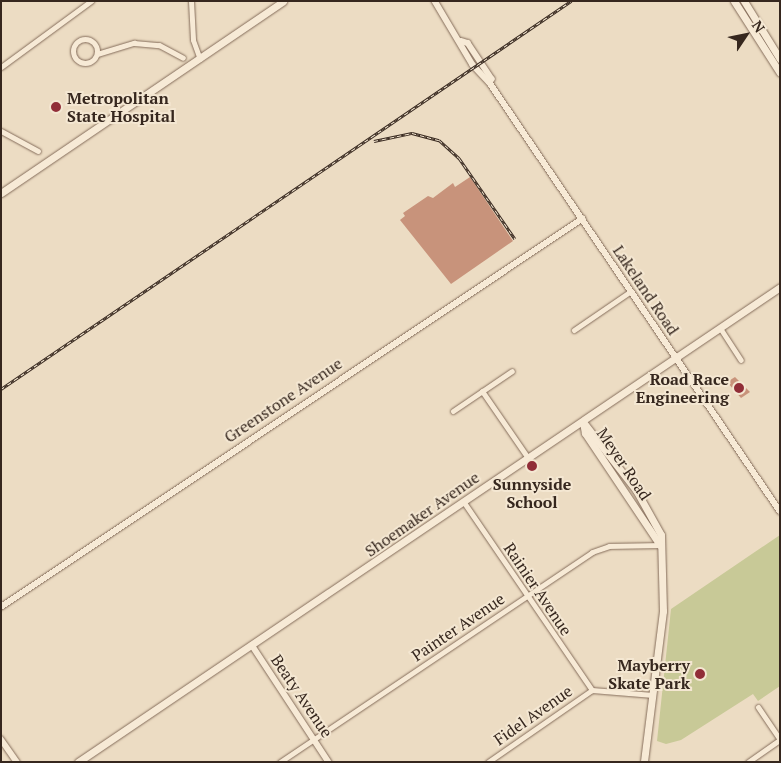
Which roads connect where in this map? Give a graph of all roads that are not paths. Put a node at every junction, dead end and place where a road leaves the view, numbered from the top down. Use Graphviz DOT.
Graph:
graph roads {
  1 [pos="91,1"];
  2 [pos="191,1"];
  3 [pos="283,1"];
  4 [pos="435,1"];
  5 [pos="734,1"];
  6 [pos="744,1"];
  7 [pos="96,54"];
  8 [pos="777,55"];
  9 [pos="183,58"];
  10 [pos="200,59"];
  11 [pos="1,67"];
  12 [pos="780,73"];
  13 [pos="1,131"];
  14 [pos="38,151"];
  15 [pos="1,193"];
  16 [pos="582,219"];
  17 [pos="780,288"];
  18 [pos="630,291"];
  19 [pos="720,328"];
  20 [pos="574,330"];
  21 [pos="676,358"];
  22 [pos="741,360"];
  23 [pos="512,371"];
  24 [pos="482,391"];
  25 [pos="453,411"];
  26 [pos="583,422"];
  27 [pos="528,458"];
  28 [pos="636,490"];
  29 [pos="628,494"];
  30 [pos="463,501"];
  31 [pos="780,512"];
  32 [pos="660,545"];
  33 [pos="527,596"];
  34 [pos="1,607"];
  35 [pos="252,645"];
  36 [pos="592,690"];
  37 [pos="653,695"];
  38 [pos="758,708"];
  39 [pos="315,738"];
  40 [pos="1,739"];
  41 [pos="780,740"];
  42 [pos="17,762"];
  43 [pos="78,762"];
  44 [pos="280,762"];
  45 [pos="329,762"];
  46 [pos="488,762"];
  47 [pos="644,762"];
  48 [pos="748,762"];
  1 -- 11 [label="street"];
  2 -- 10 [label="street"];
  3 -- 10 [label="main road"];
  4 -- 16 [label="street, Lakeland Road"];
  5 -- 8 [label="main road"];
  6 -- 8 [label="main road"];
  7 -- 7 [label="street"];
  7 -- 9 [label="street"];
  8 -- 12 [label="main road"];
  10 -- 15 [label="main road"];
  13 -- 14 [label="street"];
  16 -- 18 [label="street, Lakeland Road"];
  16 -- 34 [label="street, Greenstone Avenue"];
  17 -- 19 [label="main road, Shoemaker Avenue"];
  18 -- 20 [label="street"];
  18 -- 21 [label="street, Lakeland Road"];
  19 -- 21 [label="main road, Shoemaker Avenue"];
  19 -- 22 [label="street"];
  21 -- 26 [label="main road, Shoemaker Avenue"];
  21 -- 31 [label="street, Lakeland Road"];
  23 -- 24 [label="street"];
  24 -- 25 [label="street"];
  24 -- 27 [label="street"];
  26 -- 27 [label="main road, Shoemaker Avenue"];
  26 -- 28 [label="main road, Meyer Road"];
  26 -- 29 [label="main road, Meyer Road"];
  27 -- 30 [label="main road, Shoemaker Avenue"];
  28 -- 29 [label="main road"];
  28 -- 32 [label="main road, Meyer Road"];
  29 -- 32 [label="main road, Meyer Road"];
  30 -- 33 [label="street, Rainier Avenue"];
  30 -- 35 [label="main road, Shoemaker Avenue"];
  32 -- 33 [label="street, Painter Avenue"];
  32 -- 37 [label="main road, Meyer Road"];
  33 -- 36 [label="street, Rainier Avenue"];
  33 -- 39 [label="street, Painter Avenue"];
  35 -- 39 [label="street, Beaty Avenue"];
  35 -- 43 [label="main road, Shoemaker Avenue"];
  36 -- 37 [label="street, Fidel Avenue"];
  36 -- 46 [label="street, Fidel Avenue"];
  37 -- 47 [label="main road, Meyer Road"];
  38 -- 41 [label="street"];
  39 -- 44 [label="street, Painter Avenue"];
  39 -- 45 [label="street, Beaty Avenue"];
  40 -- 42 [label="street"];
  41 -- 48 [label="street"];
}
